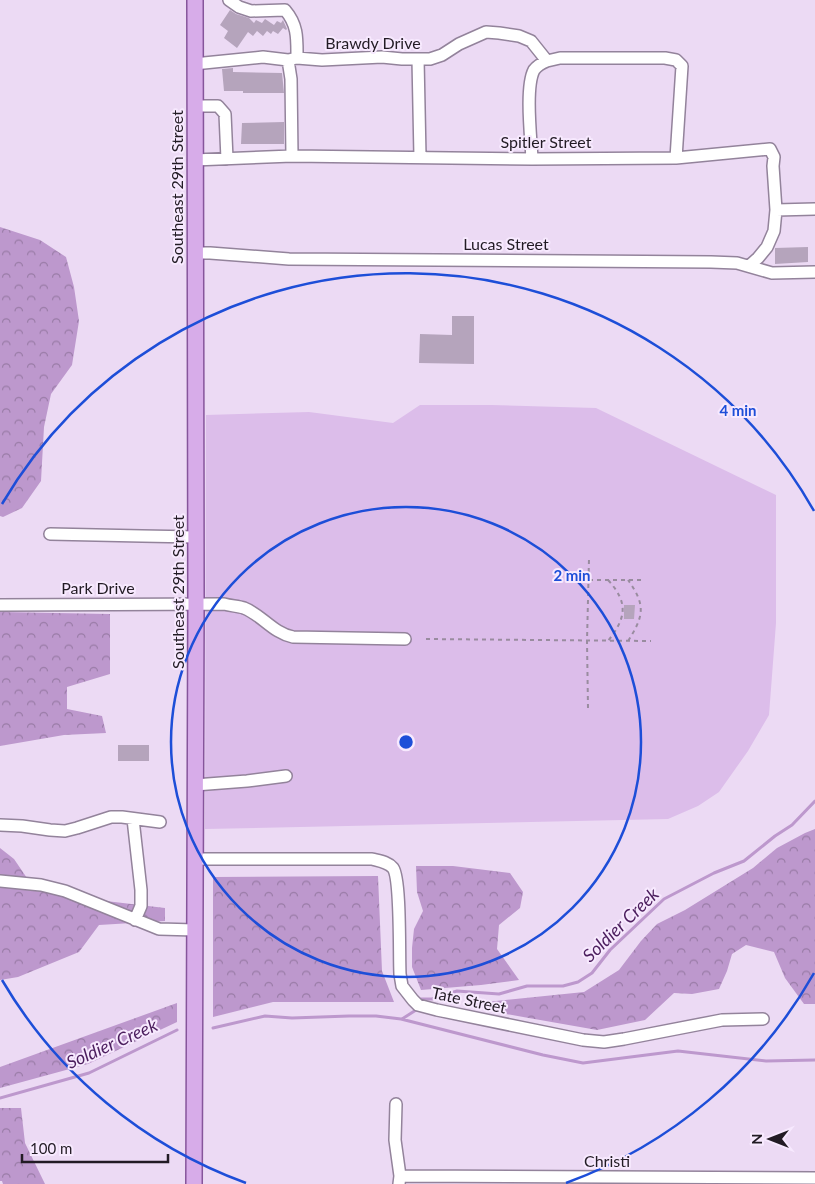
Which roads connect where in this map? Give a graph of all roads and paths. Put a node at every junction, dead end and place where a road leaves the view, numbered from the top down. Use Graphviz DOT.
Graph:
graph roads {
  1 [pos="194,0"];
  2 [pos="229,0"];
  3 [pos="292,59"];
  4 [pos="418,59"];
  5 [pos="546,61"];
  6 [pos="194,64"];
  7 [pos="194,106"];
  8 [pos="292,156"];
  9 [pos="420,157"];
  10 [pos="227,158"];
  11 [pos="676,158"];
  12 [pos="532,159"];
  13 [pos="194,160"];
  14 [pos="815,209"];
  15 [pos="776,210"];
  16 [pos="195,253"];
  17 [pos="749,266"];
  18 [pos="815,272"];
  19 [pos="50,534"];
  20 [pos="196,537"];
  21 [pos="589,559"];
  22 [pos="588,580"];
  23 [pos="608,580"];
  24 [pos="628,580"];
  25 [pos="642,580"];
  26 [pos="0,604"];
  27 [pos="196,604"];
  28 [pos="405,639"];
  29 [pos="426,639"];
  30 [pos="587,641"];
  31 [pos="608,641"];
  32 [pos="628,641"];
  33 [pos="651,641"];
  34 [pos="588,708"];
  35 [pos="286,776"];
  36 [pos="195,785"];
  37 [pos="133,819"];
  38 [pos="160,822"];
  39 [pos="0,825"];
  40 [pos="195,859"];
  41 [pos="0,881"];
  42 [pos="136,920"];
  43 [pos="195,930"];
  44 [pos="763,1019"];
  45 [pos="396,1104"];
  46 [pos="815,1178"];
  47 [pos="400,1180"];
  48 [pos="194,1184"];
  1 -- 6 [label="main road, Southeast 29th Street"];
  2 -- 3 [label="street"];
  3 -- 4 [label="street, Brawdy Drive"];
  3 -- 6 [label="street, Brawdy Drive"];
  3 -- 8 [label="street"];
  4 -- 5 [label="street, Brawdy Drive"];
  4 -- 9 [label="street"];
  5 -- 11 [label="street"];
  5 -- 12 [label="street"];
  6 -- 7 [label="main road, Southeast 29th Street"];
  7 -- 10 [label="street"];
  7 -- 13 [label="main road, Southeast 29th Street"];
  8 -- 9 [label="street, Spitler Street"];
  8 -- 10 [label="street, Spitler Street"];
  9 -- 12 [label="street, Spitler Street"];
  10 -- 13 [label="street, Spitler Street"];
  11 -- 12 [label="street, Spitler Street"];
  11 -- 15 [label="street, Spitler Street"];
  13 -- 16 [label="main road, Southeast 29th Street"];
  14 -- 15 [label="street"];
  15 -- 17 [label="street, Spitler Street"];
  16 -- 17 [label="street, Lucas Street"];
  16 -- 20 [label="main road, Southeast 29th Street"];
  17 -- 18 [label="street, Lucas Street"];
  19 -- 20 [label="street"];
  20 -- 27 [label="main road, Southeast 29th Street"];
  21 -- 22 [label="path"];
  22 -- 23 [label="path"];
  22 -- 30 [label="path"];
  23 -- 24 [label="path"];
  23 -- 31 [label="path"];
  24 -- 25 [label="path"];
  24 -- 32 [label="path"];
  26 -- 27 [label="street, Park Drive"];
  27 -- 28 [label="street, Park Drive"];
  27 -- 36 [label="main road, Southeast 29th Street"];
  29 -- 30 [label="path"];
  30 -- 31 [label="path"];
  30 -- 34 [label="path"];
  31 -- 32 [label="path"];
  32 -- 33 [label="path"];
  35 -- 36 [label="street"];
  36 -- 40 [label="main road, Southeast 29th Street"];
  37 -- 38 [label="street"];
  37 -- 39 [label="street"];
  37 -- 42 [label="street"];
  40 -- 43 [label="main road, Southeast 29th Street"];
  40 -- 44 [label="street, Tate Street"];
  41 -- 42 [label="street"];
  42 -- 43 [label="street"];
  43 -- 48 [label="main road, Southeast 29th Street"];
  45 -- 47 [label="street"];
  46 -- 47 [label="street, Christi"];
}
